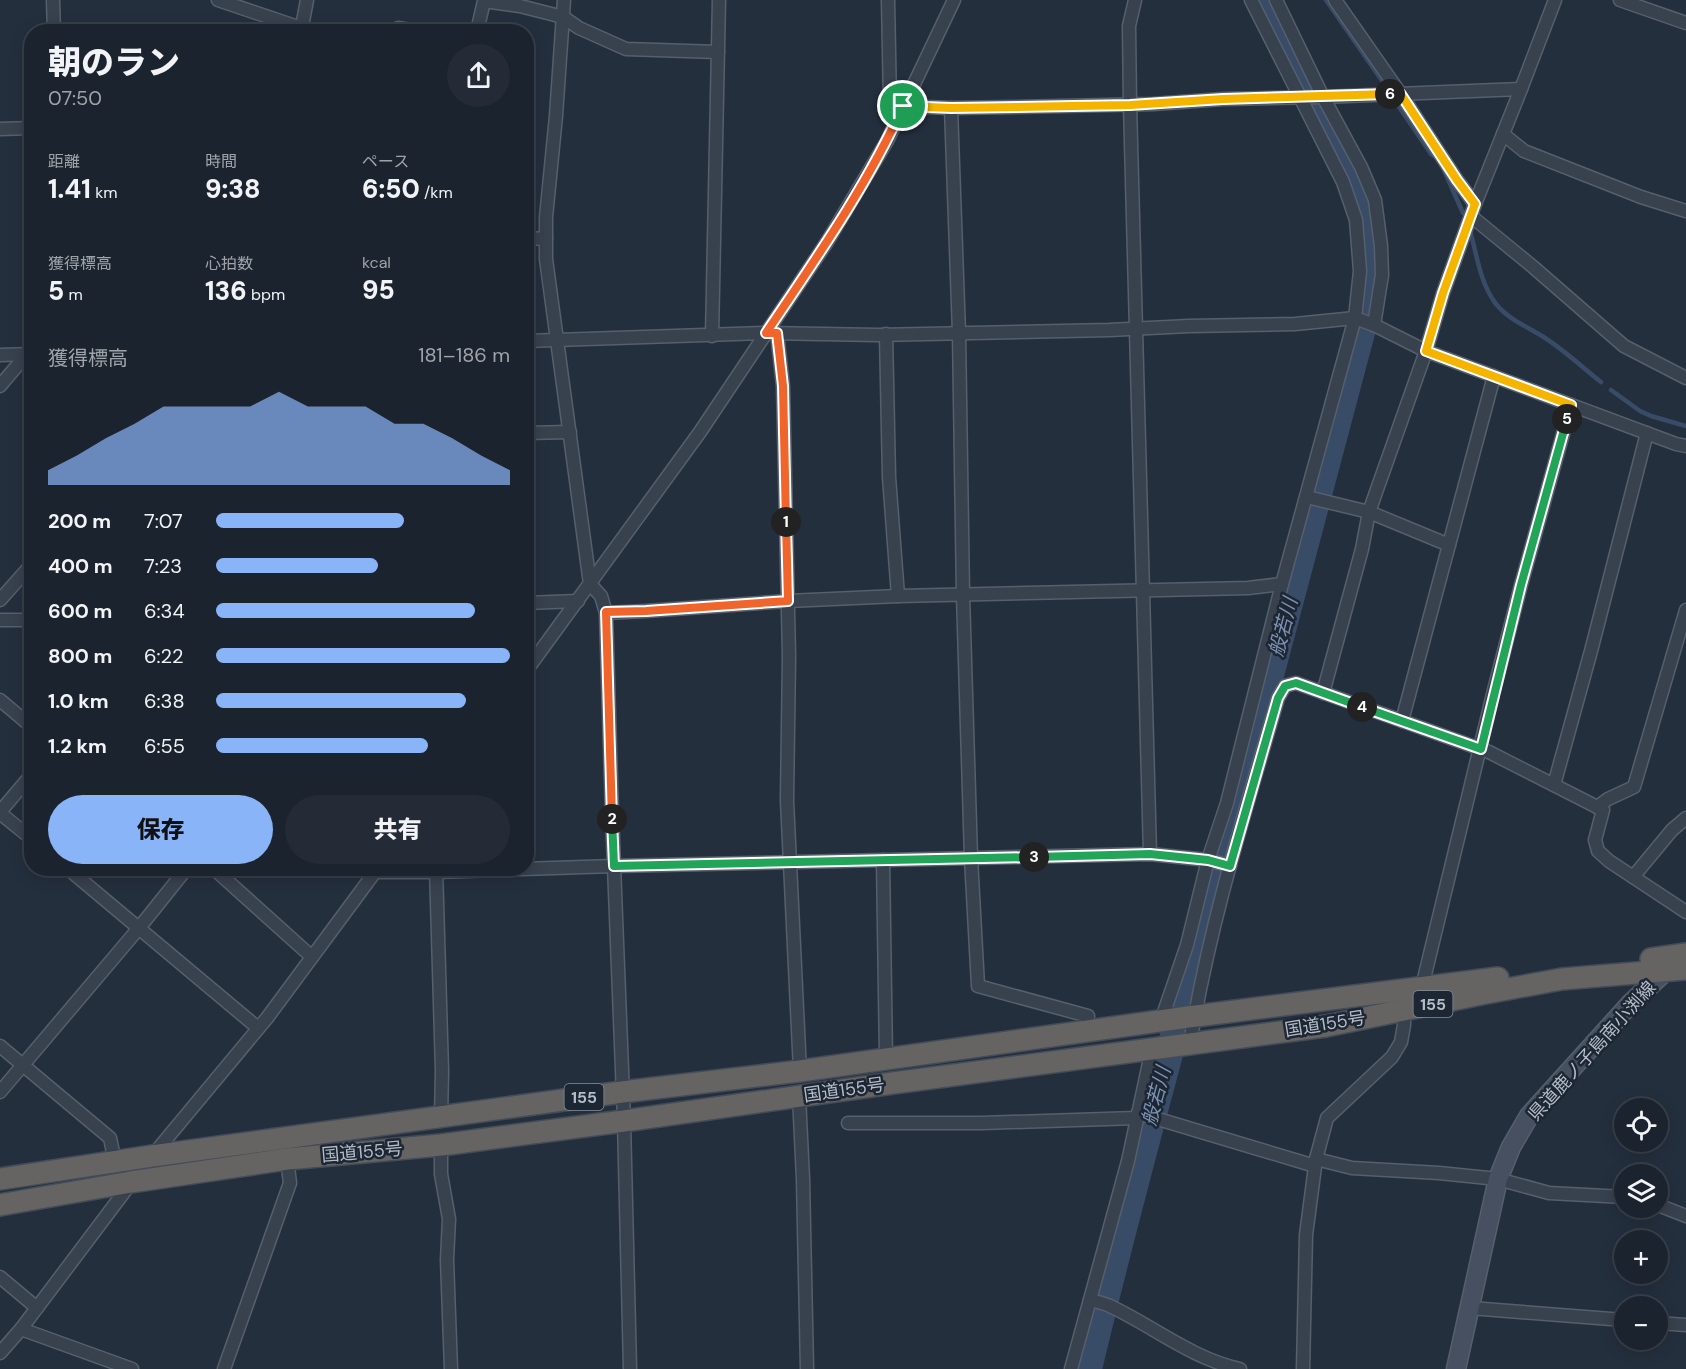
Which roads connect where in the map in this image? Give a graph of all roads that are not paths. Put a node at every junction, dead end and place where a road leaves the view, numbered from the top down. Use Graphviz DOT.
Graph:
graph roads {
  1 [pos="53,0"];
  2 [pos="218,0"];
  3 [pos="307,0"];
  4 [pos="564,0"];
  5 [pos="719,0"];
  6 [pos="888,0"];
  7 [pos="954,0"];
  8 [pos="1135,0"];
  9 [pos="1251,0"];
  10 [pos="1276,0"];
  11 [pos="1335,0"];
  12 [pos="1555,0"];
  13 [pos="1620,0"];
  14 [pos="562,17"];
  15 [pos="1686,23"];
  16 [pos="54,24"];
  17 [pos="284,24"];
  18 [pos="302,24"];
  19 [pos="479,24"];
  20 [pos="718,52"];
  21 [pos="1521,89"];
  22 [pos="1400,93"];
  23 [pos="1302,97"];
  24 [pos="1322,97"];
  25 [pos="1130,105"];
  26 [pos="903,106"];
  27 [pos="951,108"];
  28 [pos="0,129"];
  29 [pos="24,129"];
  30 [pos="1503,134"];
  31 [pos="1475,204"];
  32 [pos="1686,212"];
  33 [pos="1471,216"];
  34 [pos="534,238"];
  35 [pos="546,239"];
  36 [pos="1365,322"];
  37 [pos="1137,328"];
  38 [pos="772,333"];
  39 [pos="959,333"];
  40 [pos="886,334"];
  41 [pos="712,336"];
  42 [pos="534,341"];
  43 [pos="558,341"];
  44 [pos="1426,351"];
  45 [pos="24,354"];
  46 [pos="0,355"];
  47 [pos="24,360"];
  48 [pos="1494,376"];
  49 [pos="1686,378"];
  50 [pos="0,386"];
  51 [pos="1571,405"];
  52 [pos="570,432"];
  53 [pos="1647,433"];
  54 [pos="534,434"];
  55 [pos="1686,446"];
  56 [pos="1309,497"];
  57 [pos="1369,512"];
  58 [pos="1449,545"];
  59 [pos="24,573"];
  60 [pos="590,584"];
  61 [pos="1282,584"];
  62 [pos="1143,591"];
  63 [pos="963,595"];
  64 [pos="898,596"];
  65 [pos="0,600"];
  66 [pos="578,601"];
  67 [pos="788,601"];
  68 [pos="534,603"];
  69 [pos="1686,610"];
  70 [pos="606,612"];
  71 [pos="0,620"];
  72 [pos="24,620"];
  73 [pos="534,660"];
  74 [pos="1323,693"];
  75 [pos="0,700"];
  76 [pos="24,720"];
  77 [pos="1402,721"];
  78 [pos="1481,749"];
  79 [pos="24,784"];
  80 [pos="1554,785"];
  81 [pos="1597,807"];
  82 [pos="0,812"];
  83 [pos="1686,818"];
  84 [pos="24,832"];
  85 [pos="1150,854"];
  86 [pos="971,858"];
  87 [pos="883,860"];
  88 [pos="1210,860"];
  89 [pos="791,863"];
  90 [pos="1228,865"];
  91 [pos="614,866"];
  92 [pos="534,868"];
  93 [pos="77,876"];
  94 [pos="181,876"];
  95 [pos="222,876"];
  96 [pos="373,876"];
  97 [pos="436,876"];
  98 [pos="1633,877"];
  99 [pos="1686,912"];
  100 [pos="139,928"];
  101 [pos="312,957"];
  102 [pos="1681,960"];
  103 [pos="1422,987"];
  104 [pos="1404,1011"];
  105 [pos="1088,1016"];
  106 [pos="1178,1018"];
  107 [pos="258,1028"];
  108 [pos="0,1046"];
  109 [pos="1171,1047"];
  110 [pos="886,1058"];
  111 [pos="22,1065"];
  112 [pos="800,1071"];
  113 [pos="0,1092"];
  114 [pos="622,1092"];
  115 [pos="799,1096"];
  116 [pos="1139,1115"];
  117 [pos="441,1118"];
  118 [pos="624,1121"];
  119 [pos="848,1123"];
  120 [pos="441,1145"];
  121 [pos="152,1156"];
  122 [pos="287,1159"];
  123 [pos="115,1162"];
  124 [pos="1316,1162"];
  125 [pos="0,1179"];
  126 [pos="1498,1179"];
  127 [pos="131,1182"];
  128 [pos="1614,1196"];
  129 [pos="0,1204"];
  130 [pos="1668,1209"];
  131 [pos="1686,1216"];
  132 [pos="0,1277"];
  133 [pos="1092,1301"];
  134 [pos="37,1308"];
  135 [pos="1470,1308"];
  136 [pos="1614,1319"];
  137 [pos="1668,1324"];
  138 [pos="1686,1325"];
  139 [pos="21,1329"];
  140 [pos="0,1353"];
  141 [pos="132,1369"];
  142 [pos="224,1369"];
  143 [pos="451,1369"];
  144 [pos="630,1369"];
  145 [pos="807,1369"];
  146 [pos="1071,1369"];
  147 [pos="1240,1369"];
  148 [pos="1303,1369"];
  149 [pos="1456,1369"];
  1 -- 16 [label="street"];
  2 -- 17 [label="street"];
  3 -- 18 [label="street"];
  4 -- 14 [label="street"];
  5 -- 20 [label="street"];
  6 -- 26 [label="street"];
  7 -- 26 [label="street"];
  8 -- 25 [label="street"];
  9 -- 23 [label="street"];
  10 -- 24 [label="street"];
  11 -- 22 [label="street"];
  12 -- 21 [label="street"];
  13 -- 15 [label="street"];
  14 -- 19 [label="street"];
  14 -- 20 [label="street"];
  14 -- 35 [label="street"];
  20 -- 41 [label="street"];
  21 -- 22 [label="street"];
  21 -- 30 [label="street"];
  22 -- 24 [label="street"];
  22 -- 31 [label="street"];
  23 -- 24 [label="street"];
  23 -- 25 [label="street"];
  23 -- 36 [label="street"];
  24 -- 36 [label="street"];
  25 -- 27 [label="street"];
  25 -- 37 [label="street"];
  26 -- 27 [label="street"];
  26 -- 38 [label="street"];
  27 -- 39 [label="street"];
  28 -- 29 [label="street"];
  30 -- 31 [label="street"];
  30 -- 32 [label="street"];
  31 -- 33 [label="street"];
  33 -- 44 [label="street"];
  33 -- 49 [label="street"];
  34 -- 35 [label="street"];
  35 -- 43 [label="street"];
  36 -- 37 [label="street"];
  36 -- 44 [label="street"];
  36 -- 56 [label="street"];
  37 -- 39 [label="street"];
  37 -- 62 [label="street"];
  38 -- 40 [label="street"];
  38 -- 41 [label="street"];
  38 -- 60 [label="street"];
  38 -- 67 [label="street"];
  39 -- 40 [label="street"];
  39 -- 63 [label="street"];
  40 -- 64 [label="street"];
  41 -- 43 [label="street"];
  42 -- 43 [label="street"];
  43 -- 52 [label="street"];
  44 -- 48 [label="street"];
  44 -- 57 [label="street"];
  45 -- 46 [label="street"];
  47 -- 50 [label="street"];
  48 -- 51 [label="street"];
  48 -- 58 [label="street"];
  51 -- 53 [label="street"];
  51 -- 78 [label="street"];
  52 -- 54 [label="street"];
  52 -- 60 [label="street"];
  53 -- 55 [label="street"];
  53 -- 80 [label="street"];
  56 -- 57 [label="street"];
  56 -- 61 [label="street"];
  57 -- 58 [label="street"];
  57 -- 74 [label="street"];
  58 -- 77 [label="street"];
  59 -- 65 [label="street"];
  60 -- 66 [label="street"];
  60 -- 70 [label="street"];
  61 -- 62 [label="street"];
  61 -- 88 [label="street"];
  62 -- 63 [label="street"];
  62 -- 85 [label="street"];
  63 -- 64 [label="street"];
  63 -- 86 [label="street"];
  64 -- 67 [label="street"];
  66 -- 68 [label="street"];
  66 -- 73 [label="street"];
  67 -- 70 [label="street"];
  67 -- 89 [label="street"];
  69 -- 81 [label="street"];
  70 -- 91 [label="street"];
  71 -- 72 [label="street"];
  74 -- 77 [label="street"];
  74 -- 90 [label="street"];
  75 -- 76 [label="street"];
  77 -- 78 [label="street"];
  78 -- 80 [label="street"];
  78 -- 103 [label="street"];
  79 -- 82 [label="street"];
  80 -- 81 [label="street"];
  81 -- 98 [label="street"];
  82 -- 84 [label="street"];
  83 -- 98 [label="street"];
  85 -- 86 [label="street"];
  85 -- 88 [label="street"];
  86 -- 87 [label="street"];
  86 -- 105 [label="street"];
  87 -- 89 [label="street"];
  87 -- 110 [label="street"];
  88 -- 90 [label="street"];
  88 -- 106 [label="street"];
  89 -- 91 [label="street"];
  89 -- 112 [label="street"];
  90 -- 106 [label="street"];
  91 -- 92 [label="street"];
  91 -- 114 [label="street"];
  93 -- 100 [label="street"];
  94 -- 100 [label="street"];
  95 -- 101 [label="street"];
  96 -- 101 [label="street"];
  97 -- 117 [label="street"];
  98 -- 99 [label="street"];
  100 -- 107 [label="street"];
  100 -- 111 [label="street"];
  101 -- 107 [label="street"];
  102 -- 103 [label="highway, 国道155号 / 155"];
  102 -- 104 [label="highway, 国道155号 / 155"];
  102 -- 126 [label="main road, 県道鹿ノ子島南小渕線"];
  103 -- 106 [label="highway, 国道155号 / 155"];
  104 -- 109 [label="highway, 国道155号 / 155"];
  104 -- 124 [label="street"];
  106 -- 109 [label="street"];
  106 -- 110 [label="highway, 国道155号 / 155"];
  107 -- 121 [label="street"];
  108 -- 111 [label="street"];
  109 -- 115 [label="highway, 国道155号 / 155"];
  109 -- 116 [label="street"];
  110 -- 112 [label="highway, 国道155号 / 155"];
  111 -- 113 [label="street"];
  111 -- 123 [label="street"];
  112 -- 114 [label="highway, 国道155号 / 155"];
  114 -- 117 [label="highway, 国道155号 / 155"];
  114 -- 118 [label="street"];
  115 -- 118 [label="highway, 国道155号 / 155"];
  115 -- 145 [label="street"];
  116 -- 119 [label="street"];
  116 -- 124 [label="street"];
  116 -- 133 [label="street"];
  117 -- 121 [label="highway, 国道155号 / 155"];
  118 -- 120 [label="highway, 国道155号 / 155"];
  118 -- 144 [label="street"];
  120 -- 122 [label="highway, 国道155号 / 155"];
  120 -- 143 [label="street"];
  121 -- 123 [label="highway, 国道155号 / 155"];
  121 -- 127 [label="street"];
  122 -- 127 [label="highway, 国道155号 / 155"];
  122 -- 142 [label="street"];
  123 -- 125 [label="highway, 国道155号 / 155"];
  124 -- 126 [label="street"];
  124 -- 148 [label="street"];
  126 -- 128 [label="street"];
  126 -- 135 [label="main road, 県道鹿ノ子島南小渕線"];
  127 -- 129 [label="highway, 国道155号 / 155"];
  127 -- 134 [label="street"];
  130 -- 131 [label="street"];
  132 -- 134 [label="street"];
  133 -- 146 [label="street"];
  133 -- 147 [label="street"];
  134 -- 139 [label="street"];
  135 -- 136 [label="street"];
  135 -- 149 [label="main road, 県道鹿ノ子島南小渕線"];
  137 -- 138 [label="street"];
  139 -- 140 [label="street"];
  139 -- 141 [label="street"];
}
